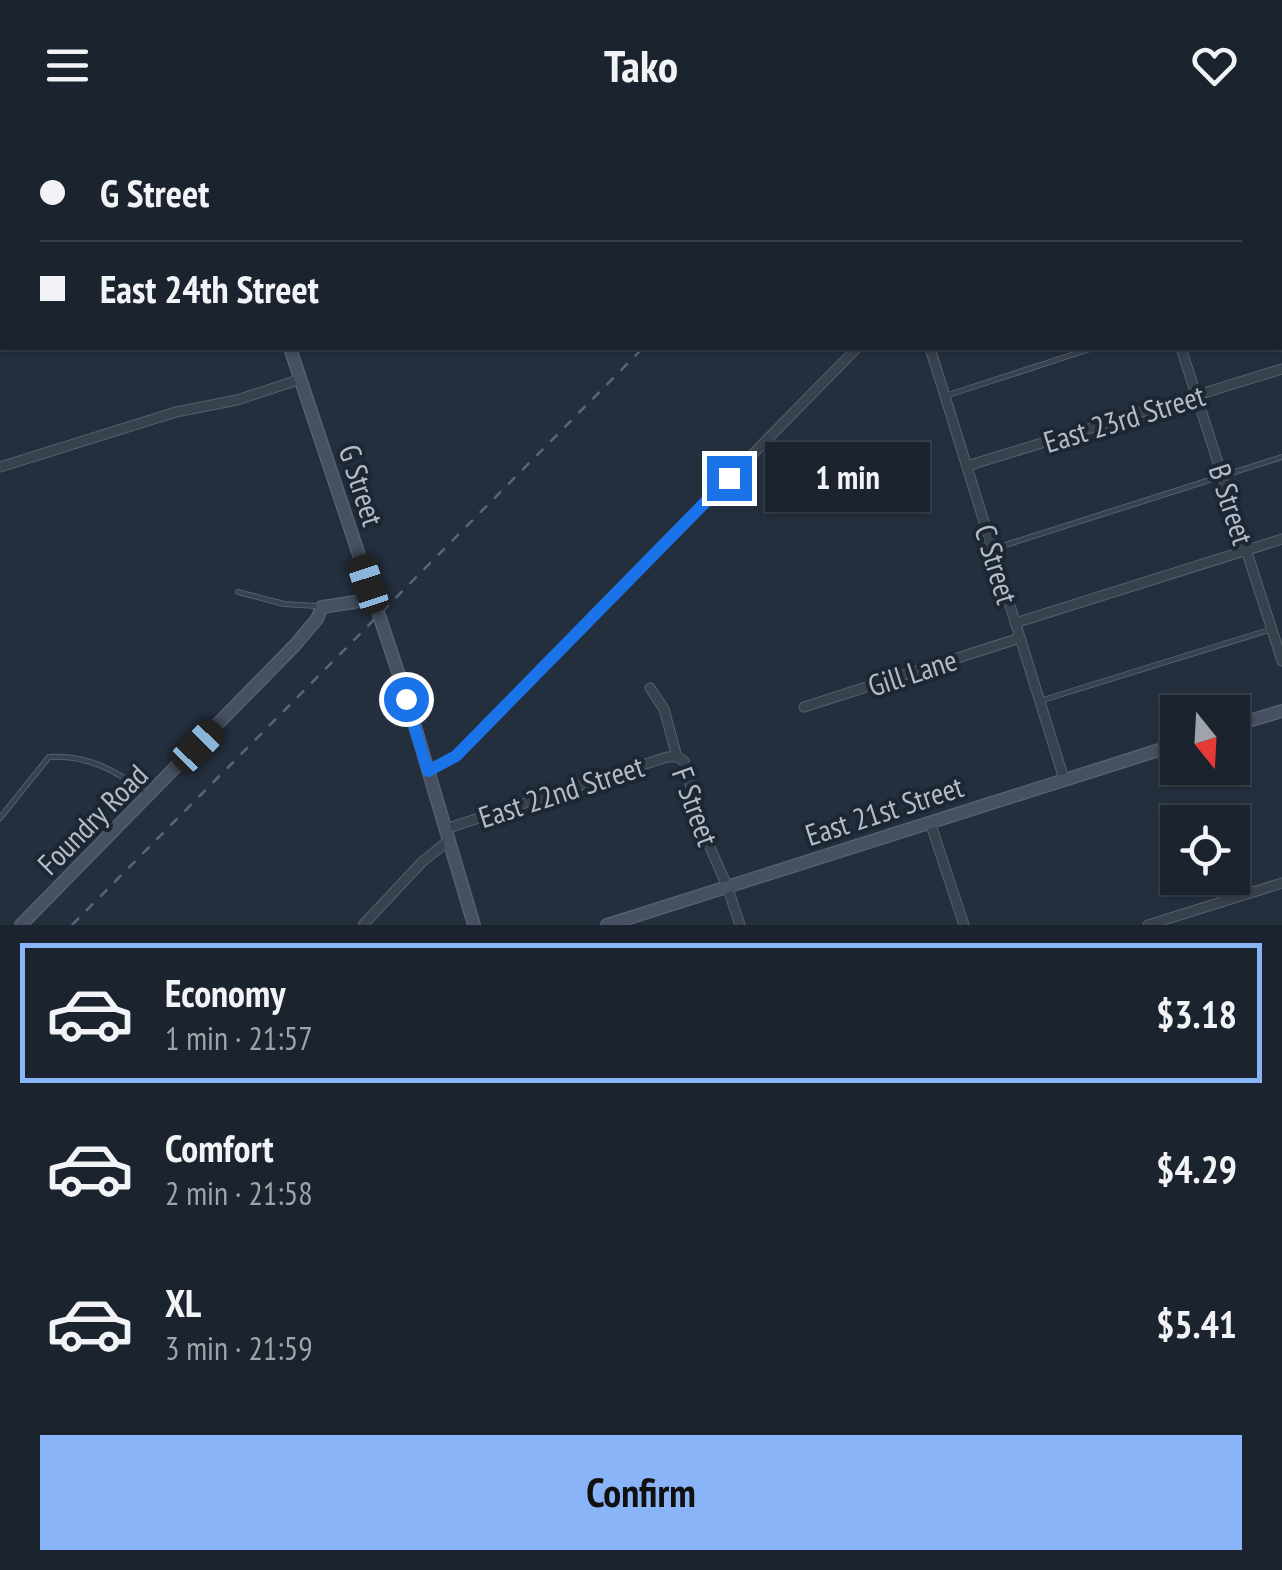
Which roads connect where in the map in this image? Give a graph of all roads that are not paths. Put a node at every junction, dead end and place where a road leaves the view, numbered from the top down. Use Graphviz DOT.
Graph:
graph roads {
  1 [pos="291,350"];
  2 [pos="855,350"];
  3 [pos="931,350"];
  4 [pos="1087,350"];
  5 [pos="1183,350"];
  6 [pos="1282,368"];
  7 [pos="301,379"];
  8 [pos="944,396"];
  9 [pos="1196,396"];
  10 [pos="1282,457"];
  11 [pos="966,466"];
  12 [pos="0,467"];
  13 [pos="1223,476"];
  14 [pos="1282,539"];
  15 [pos="992,550"];
  16 [pos="1247,550"];
  17 [pos="238,592"];
  18 [pos="372,596"];
  19 [pos="322,606"];
  20 [pos="1015,624"];
  21 [pos="1272,629"];
  22 [pos="1020,638"];
  23 [pos="1282,661"];
  24 [pos="650,688"];
  25 [pos="1039,701"];
  26 [pos="804,707"];
  27 [pos="1282,711"];
  28 [pos="1250,721"];
  29 [pos="1160,750"];
  30 [pos="677,756"];
  31 [pos="428,771"];
  32 [pos="1064,780"];
  33 [pos="150,797"];
  34 [pos="0,818"];
  35 [pos="930,822"];
  36 [pos="446,835"];
  37 [pos="1282,883"];
  38 [pos="727,886"];
  39 [pos="21,925"];
  40 [pos="363,925"];
  41 [pos="474,925"];
  42 [pos="607,925"];
  43 [pos="740,925"];
  44 [pos="964,925"];
  45 [pos="1148,925"];
  1 -- 7 [label="main road, G Street"];
  2 -- 31 [label="street"];
  3 -- 8 [label="street, C Street"];
  4 -- 8 [label="lane"];
  5 -- 9 [label="street, B Street"];
  6 -- 9 [label="street, East 23rd Street"];
  7 -- 12 [label="street"];
  7 -- 18 [label="main road, G Street"];
  8 -- 11 [label="street, C Street"];
  9 -- 11 [label="street, East 23rd Street"];
  9 -- 13 [label="street, B Street"];
  10 -- 13 [label="lane"];
  11 -- 15 [label="street, C Street"];
  13 -- 15 [label="lane"];
  13 -- 16 [label="street, B Street"];
  14 -- 16 [label="street"];
  15 -- 20 [label="street, C Street"];
  16 -- 20 [label="street"];
  16 -- 21 [label="street, B Street"];
  17 -- 19 [label="lane"];
  18 -- 19 [label="main road"];
  18 -- 31 [label="main road, G Street"];
  19 -- 33 [label="main road, Foundry Road"];
  20 -- 22 [label="street, C Street"];
  21 -- 23 [label="street, B Street"];
  21 -- 25 [label="lane"];
  22 -- 25 [label="street, C Street"];
  22 -- 26 [label="street, Gill Lane"];
  24 -- 30 [label="street, F Street"];
  25 -- 32 [label="street, C Street"];
  27 -- 28 [label="main road"];
  29 -- 32 [label="main road, East 21st Street"];
  30 -- 36 [label="street, East 22nd Street"];
  30 -- 38 [label="street, F Street"];
  31 -- 36 [label="main road, G Street"];
  32 -- 35 [label="main road, East 21st Street"];
  33 -- 34 [label="lane"];
  33 -- 39 [label="main road, Foundry Road"];
  35 -- 38 [label="main road, East 21st Street"];
  35 -- 44 [label="street"];
  36 -- 40 [label="street"];
  36 -- 41 [label="main road, G Street"];
  37 -- 45 [label="street"];
  38 -- 42 [label="main road, East 21st Street"];
  38 -- 43 [label="street, F Street"];
}
